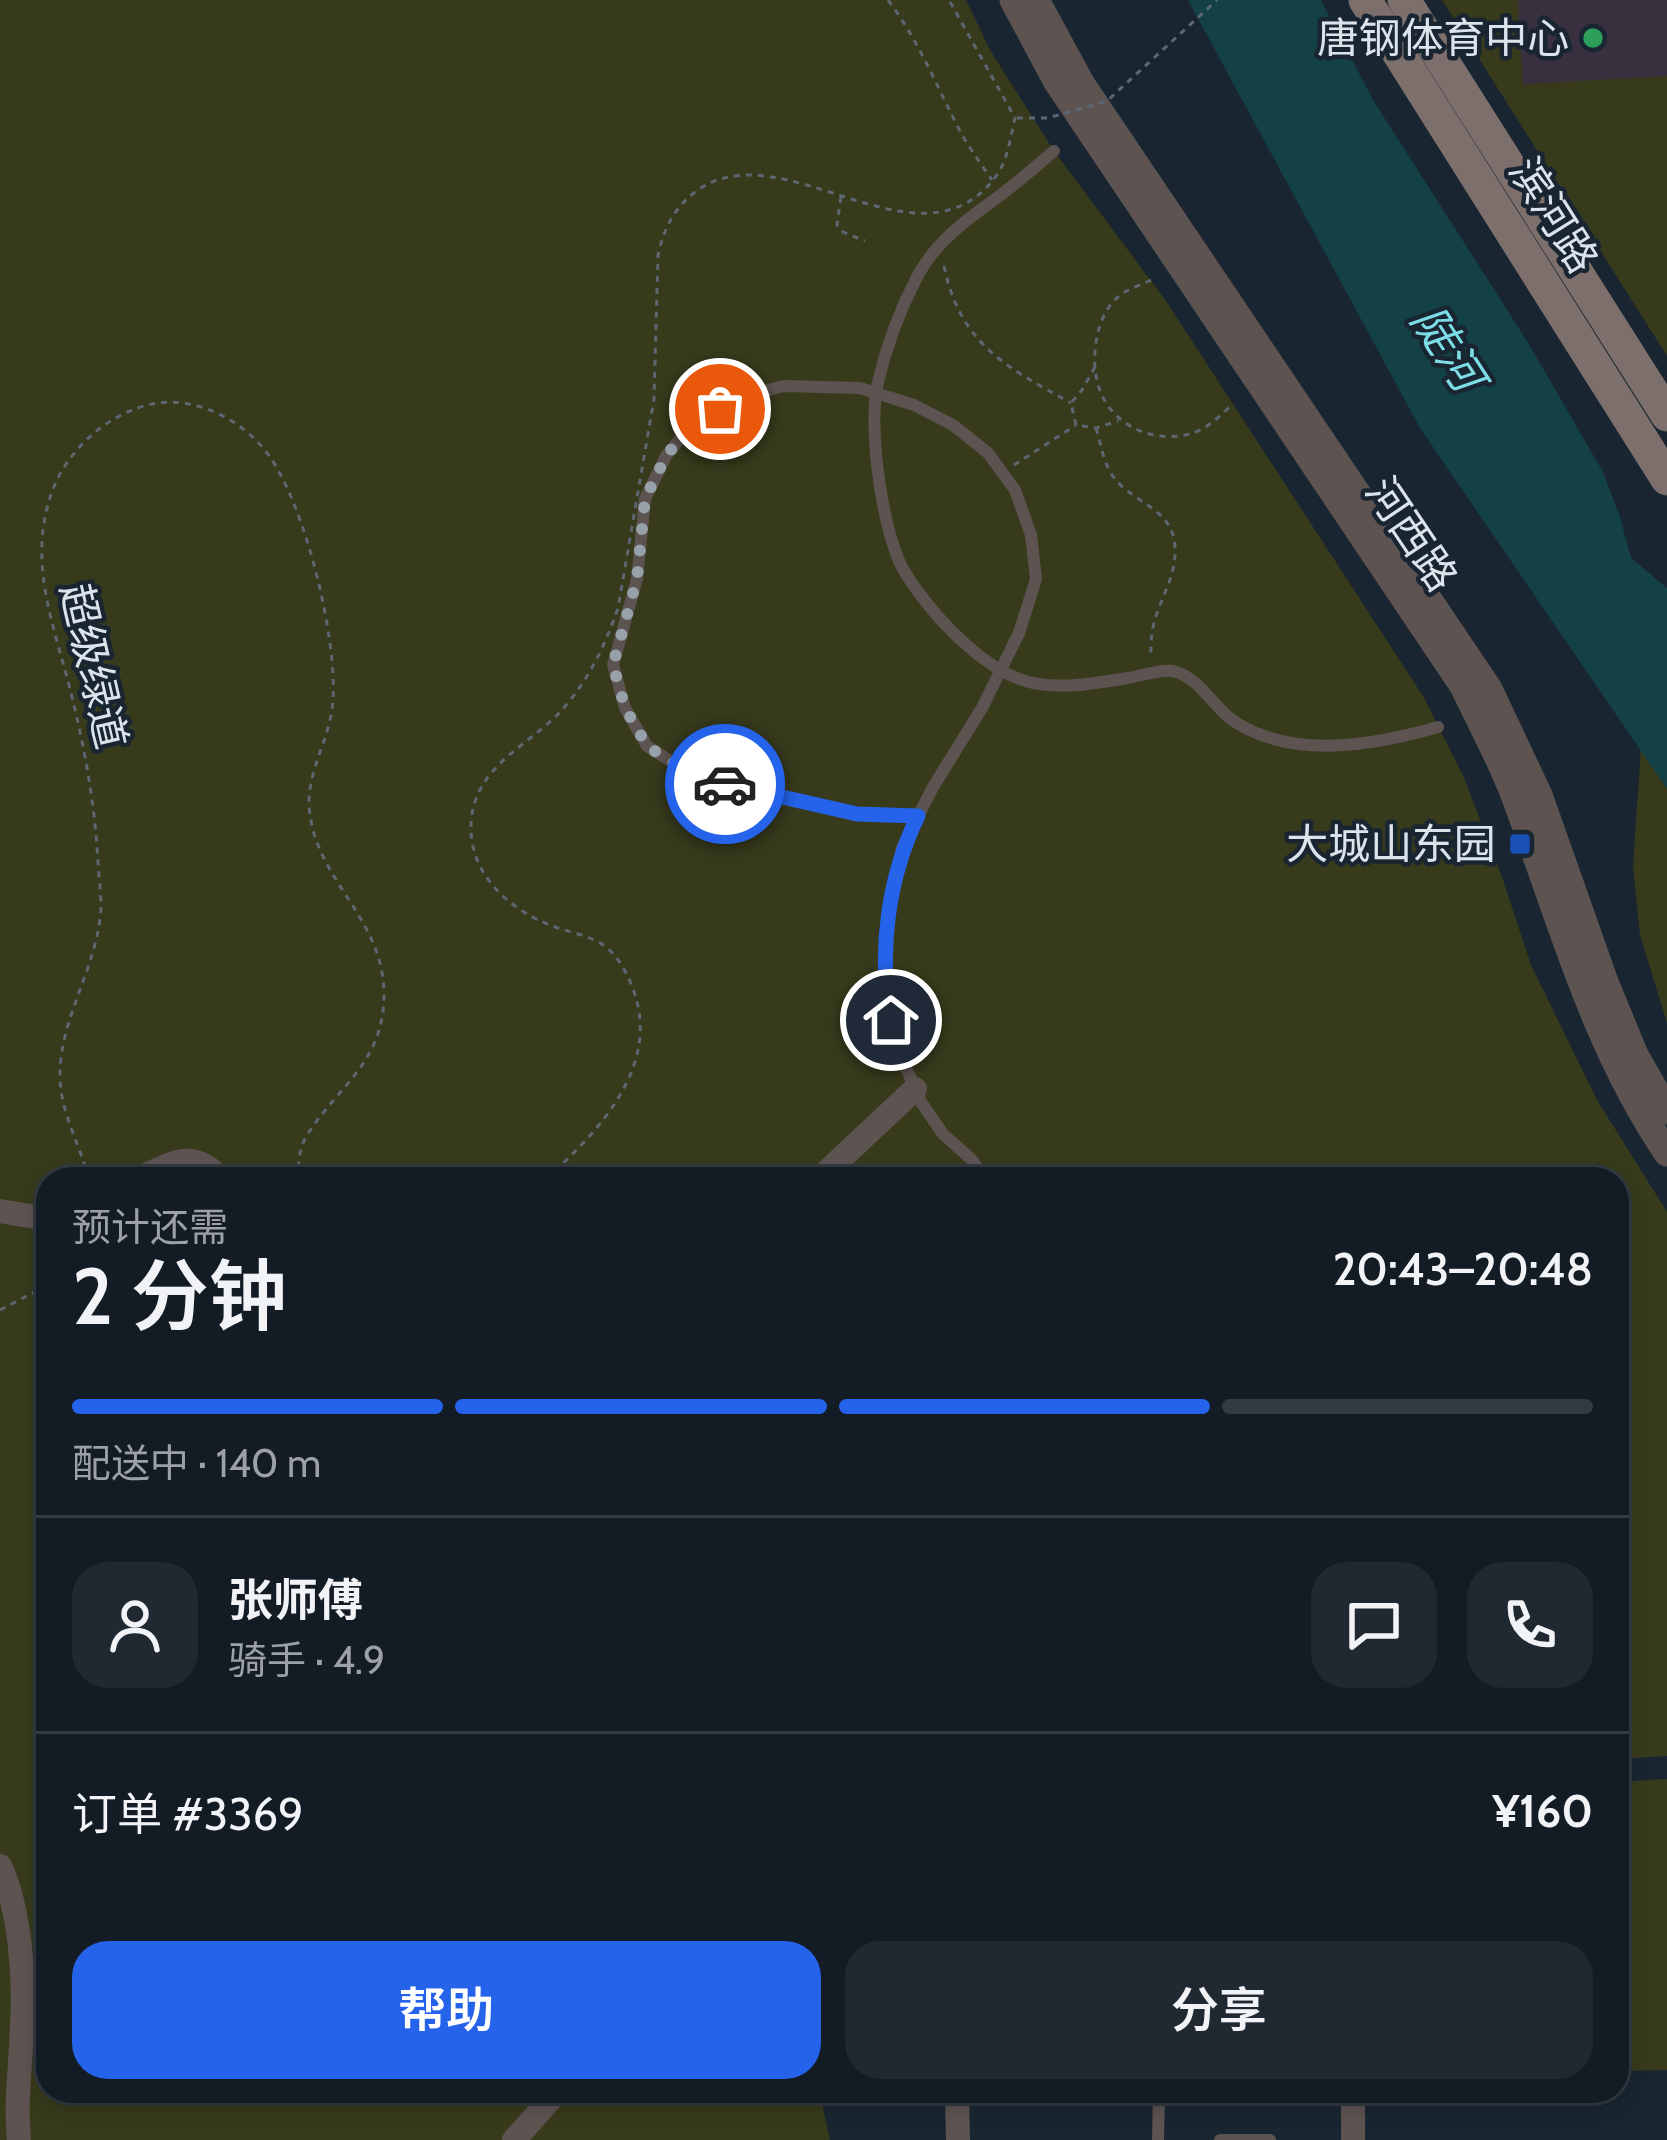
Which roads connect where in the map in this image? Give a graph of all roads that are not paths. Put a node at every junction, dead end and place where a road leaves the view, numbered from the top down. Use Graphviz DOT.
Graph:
graph roads {
  1 [pos="1013,0"];
  2 [pos="1036,0"];
  3 [pos="1365,0"];
  4 [pos="1404,0"];
  5 [pos="1054,151"];
  6 [pos="1667,415"];
  7 [pos="1667,479"];
  8 [pos="1438,727"];
  9 [pos="918,816"];
  10 [pos="915,1089"];
  11 [pos="1667,1111"];
  12 [pos="1667,1153"];
  13 [pos="168,1167"];
  14 [pos="211,1167"];
  15 [pos="832,1167"];
  16 [pos="977,1167"];
  17 [pos="0,1211"];
  18 [pos="36,1217"];
  19 [pos="0,1866"];
  20 [pos="547,2103"];
  21 [pos="957,2103"];
  22 [pos="1159,2103"];
  23 [pos="1353,2103"];
  24 [pos="19,2140"];
  25 [pos="514,2140"];
  26 [pos="958,2140"];
  27 [pos="1158,2140"];
  28 [pos="1220,2140"];
  29 [pos="1270,2140"];
  30 [pos="1353,2140"];
  1 -- 12 [label="street, 河西路"];
  2 -- 11 [label="street, 河西路"];
  3 -- 7 [label="main road, 滨河路"];
  4 -- 6 [label="main road, 滨河路"];
  5 -- 8 [label="lane"];
  9 -- 9 [label="lane"];
  9 -- 10 [label="lane"];
  10 -- 15 [label="street"];
  10 -- 16 [label="lane"];
  13 -- 14 [label="street"];
  17 -- 18 [label="street"];
  19 -- 24 [label="street"];
  20 -- 25 [label="street"];
  21 -- 26 [label="street"];
  22 -- 27 [label="lane"];
  23 -- 30 [label="street"];
  28 -- 29 [label="lane"];
}
